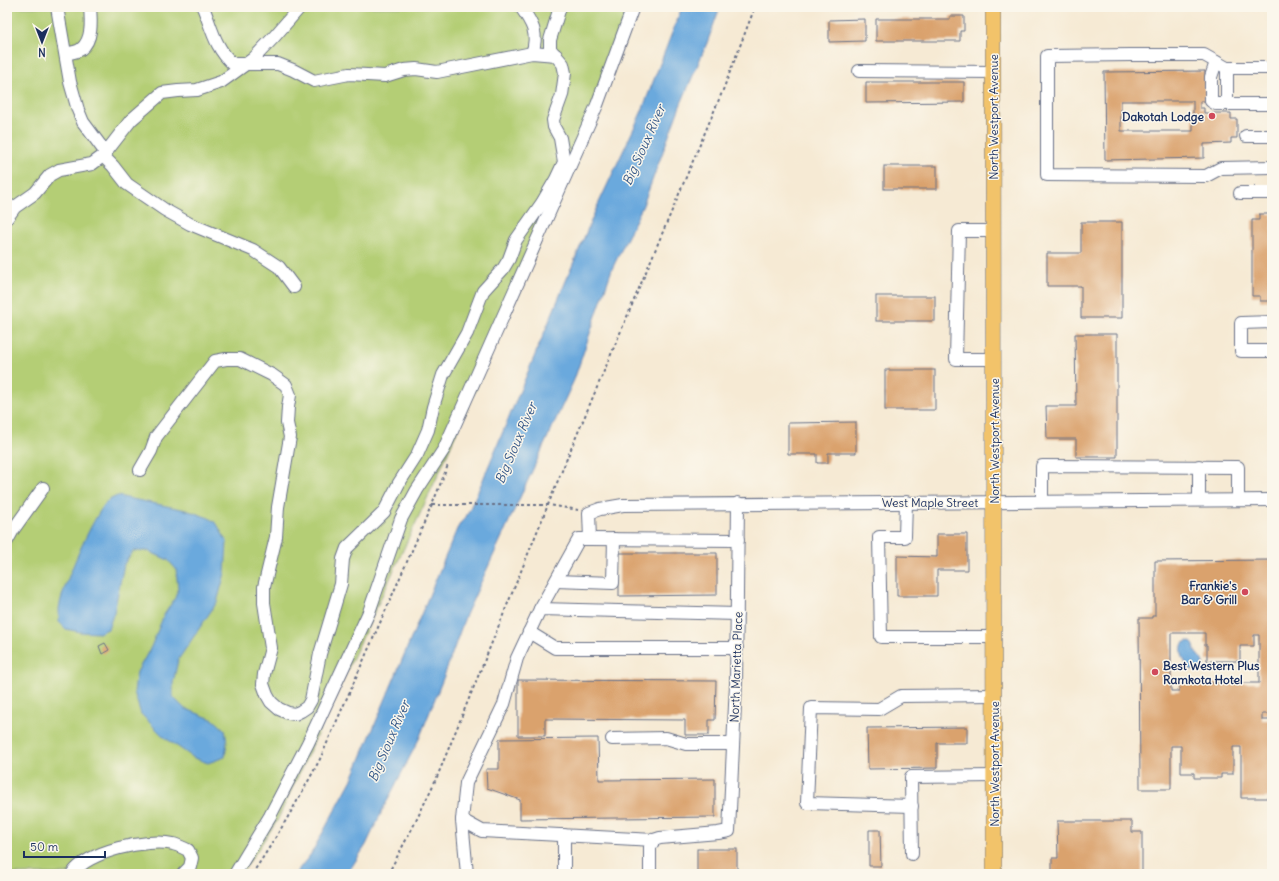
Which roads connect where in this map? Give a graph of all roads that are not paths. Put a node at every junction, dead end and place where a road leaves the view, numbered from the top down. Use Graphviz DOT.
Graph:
graph roads {
  1 [pos="58,7"];
  2 [pos="90,7"];
  3 [pos="203,7"];
  4 [pos="300,7"];
  5 [pos="521,7"];
  6 [pos="560,7"];
  7 [pos="633,7"];
  8 [pos="993,7"];
  9 [pos="550,39"];
  10 [pos="534,43"];
  11 [pos="66,54"];
  12 [pos="556,55"];
  13 [pos="1216,62"];
  14 [pos="246,64"];
  15 [pos="1227,68"];
  16 [pos="1272,68"];
  17 [pos="859,71"];
  18 [pos="993,72"];
  19 [pos="1227,104"];
  20 [pos="1272,104"];
  21 [pos="1246,136"];
  22 [pos="1272,136"];
  23 [pos="105,154"];
  24 [pos="1272,167"];
  25 [pos="1240,193"];
  26 [pos="1272,193"];
  27 [pos="7,218"];
  28 [pos="993,231"];
  29 [pos="294,287"];
  30 [pos="1272,322"];
  31 [pos="1272,351"];
  32 [pos="994,359"];
  33 [pos="1198,466"];
  34 [pos="140,470"];
  35 [pos="43,488"];
  36 [pos="1198,500"];
  37 [pos="1238,500"];
  38 [pos="1272,500"];
  39 [pos="1042,501"];
  40 [pos="906,502"];
  41 [pos="994,502"];
  42 [pos="738,503"];
  43 [pos="590,539"];
  44 [pos="614,540"];
  45 [pos="738,540"];
  46 [pos="7,541"];
  47 [pos="556,581"];
  48 [pos="540,609"];
  49 [pos="737,614"];
  50 [pos="529,632"];
  51 [pos="994,637"];
  52 [pos="737,648"];
  53 [pos="994,695"];
  54 [pos="612,739"];
  55 [pos="733,744"];
  56 [pos="994,776"];
  57 [pos="912,806"];
  58 [pos="462,820"];
  59 [pos="564,835"];
  60 [pos="654,840"];
  61 [pos="912,854"];
  62 [pos="72,874"];
  63 [pos="183,874"];
  64 [pos="235,874"];
  65 [pos="467,874"];
  66 [pos="564,874"];
  67 [pos="650,874"];
  68 [pos="994,874"];
  1 -- 11 [label="street"];
  2 -- 11 [label="street"];
  3 -- 14 [label="street"];
  4 -- 14 [label="street"];
  5 -- 10 [label="street"];
  6 -- 9 [label="street"];
  7 -- 64 [label="street"];
  8 -- 18 [label="main road, North Westport Avenue"];
  9 -- 10 [label="street"];
  9 -- 12 [label="street"];
  10 -- 12 [label="street"];
  10 -- 14 [label="street"];
  11 -- 23 [label="street"];
  12 -- 34 [label="street"];
  13 -- 15 [label="street"];
  13 -- 19 [label="street"];
  13 -- 24 [label="street"];
  14 -- 23 [label="street"];
  15 -- 16 [label="street"];
  15 -- 19 [label="street"];
  17 -- 18 [label="street"];
  18 -- 28 [label="main road, North Westport Avenue"];
  19 -- 20 [label="street"];
  21 -- 22 [label="street"];
  23 -- 27 [label="street"];
  23 -- 29 [label="street"];
  25 -- 26 [label="street"];
  28 -- 32 [label="main road, North Westport Avenue"];
  28 -- 32 [label="street"];
  30 -- 31 [label="street"];
  32 -- 41 [label="main road, North Westport Avenue"];
  33 -- 36 [label="street"];
  33 -- 37 [label="street"];
  33 -- 39 [label="street"];
  35 -- 46 [label="street"];
  36 -- 37 [label="street, West Maple Street"];
  36 -- 39 [label="street, West Maple Street"];
  37 -- 38 [label="street, West Maple Street"];
  39 -- 41 [label="street, West Maple Street"];
  40 -- 41 [label="street, West Maple Street"];
  40 -- 42 [label="street, West Maple Street"];
  40 -- 51 [label="street"];
  41 -- 51 [label="main road, North Westport Avenue"];
  42 -- 43 [label="street, West Maple Street"];
  42 -- 45 [label="street, North Marietta Place"];
  43 -- 44 [label="street"];
  43 -- 47 [label="street"];
  44 -- 45 [label="street"];
  44 -- 47 [label="street"];
  45 -- 49 [label="street, North Marietta Place"];
  47 -- 48 [label="street"];
  48 -- 49 [label="street"];
  48 -- 50 [label="street"];
  49 -- 52 [label="street, North Marietta Place"];
  50 -- 52 [label="street"];
  50 -- 58 [label="street"];
  51 -- 53 [label="main road, North Westport Avenue"];
  52 -- 55 [label="street, North Marietta Place"];
  53 -- 56 [label="main road, North Westport Avenue"];
  53 -- 57 [label="street"];
  54 -- 55 [label="street"];
  55 -- 60 [label="street, North Marietta Place"];
  56 -- 57 [label="street"];
  56 -- 68 [label="main road, North Westport Avenue"];
  57 -- 61 [label="street"];
  58 -- 59 [label="street"];
  58 -- 65 [label="street"];
  59 -- 60 [label="street"];
  59 -- 66 [label="street"];
  60 -- 67 [label="street"];
  62 -- 63 [label="street"];
}
